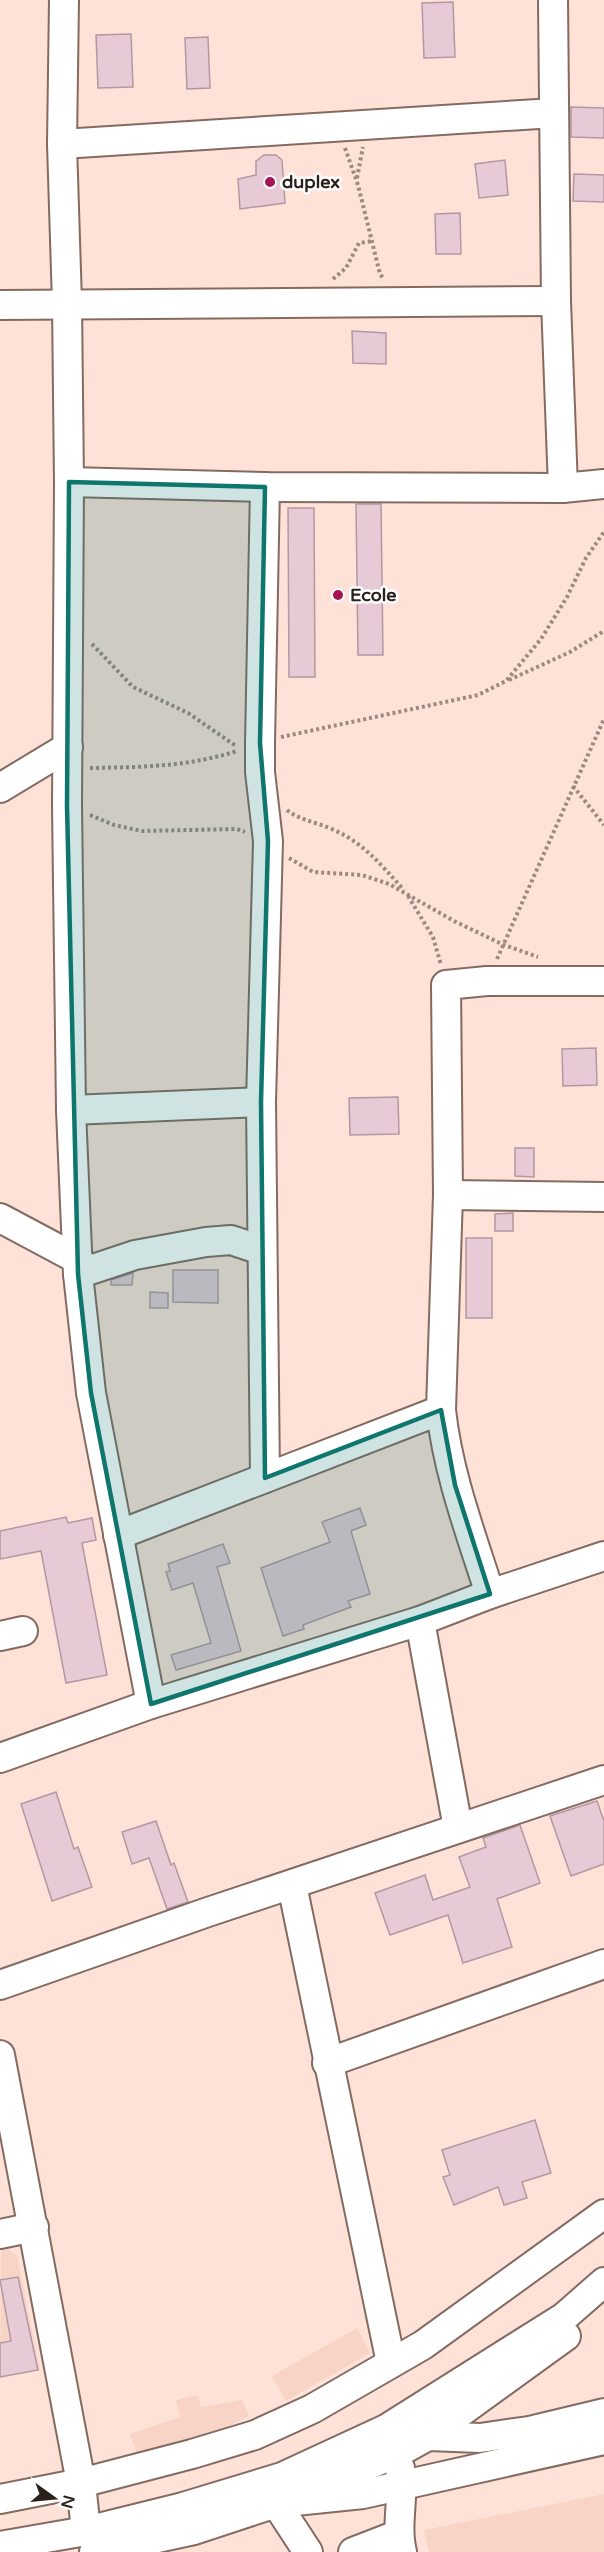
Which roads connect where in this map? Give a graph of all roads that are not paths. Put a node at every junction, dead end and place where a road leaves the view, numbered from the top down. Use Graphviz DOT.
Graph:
graph roads {
  1 [pos="64,0"];
  2 [pos="553,0"];
  3 [pos="554,113"];
  4 [pos="62,144"];
  5 [pos="556,300"];
  6 [pos="67,303"];
  7 [pos="0,304"];
  8 [pos="69,482"];
  9 [pos="604,484"];
  10 [pos="266,487"];
  11 [pos="563,488"];
  12 [pos="68,758"];
  13 [pos="0,788"];
  14 [pos="604,981"];
  15 [pos="261,1102"];
  16 [pos="71,1110"];
  17 [pos="448,1195"];
  18 [pos="604,1197"];
  19 [pos="0,1218"];
  20 [pos="261,1250"];
  21 [pos="78,1267"];
  22 [pos="441,1410"];
  23 [pos="265,1478"];
  24 [pos="118,1535"];
  25 [pos="604,1556"];
  26 [pos="490,1594"];
  27 [pos="420,1621"];
  28 [pos="151,1704"];
  29 [pos="0,1758"];
  30 [pos="604,1780"];
  31 [pos="458,1828"];
  32 [pos="292,1885"];
  33 [pos="604,1964"];
  34 [pos="0,1985"];
  35 [pos="0,2055"];
  36 [pos="327,2063"];
  37 [pos="604,2214"];
  38 [pos="34,2227"];
  39 [pos="0,2234"];
  40 [pos="604,2282"];
  41 [pos="604,2306"];
  42 [pos="391,2363"];
  43 [pos="604,2413"];
  44 [pos="410,2414"];
  45 [pos="428,2436"];
  46 [pos="604,2440"];
  47 [pos="391,2441"];
  48 [pos="81,2483"];
  49 [pos="403,2485"];
  50 [pos="0,2499"];
  51 [pos="276,2503"];
  52 [pos="400,2544"];
  53 [pos="0,2546"];
  54 [pos="93,2547"];
  55 [pos="308,2552"];
  56 [pos="353,2552"];
  1 -- 4 [label="street"];
  2 -- 3 [label="street"];
  3 -- 4 [label="street"];
  3 -- 5 [label="street"];
  4 -- 6 [label="street"];
  5 -- 6 [label="street"];
  5 -- 11 [label="street"];
  6 -- 7 [label="street"];
  6 -- 8 [label="street"];
  8 -- 10 [label="street"];
  8 -- 12 [label="street"];
  9 -- 11 [label="street"];
  10 -- 11 [label="street"];
  10 -- 15 [label="street"];
  12 -- 13 [label="street"];
  12 -- 16 [label="street"];
  14 -- 17 [label="street"];
  15 -- 16 [label="street"];
  15 -- 20 [label="street"];
  16 -- 21 [label="street"];
  17 -- 18 [label="street"];
  17 -- 22 [label="street"];
  19 -- 21 [label="street"];
  20 -- 21 [label="street"];
  20 -- 23 [label="street"];
  21 -- 24 [label="street"];
  22 -- 23 [label="street"];
  22 -- 26 [label="street"];
  23 -- 24 [label="street"];
  24 -- 28 [label="street"];
  25 -- 26 [label="street"];
  26 -- 27 [label="street"];
  27 -- 28 [label="street"];
  27 -- 31 [label="street"];
  28 -- 29 [label="street"];
  30 -- 31 [label="street"];
  31 -- 32 [label="street"];
  32 -- 34 [label="street"];
  32 -- 36 [label="street"];
  33 -- 36 [label="street"];
  35 -- 38 [label="street"];
  36 -- 42 [label="street"];
  37 -- 42 [label="street"];
  38 -- 39 [label="street"];
  38 -- 48 [label="street"];
  40 -- 44 [label="street"];
  41 -- 45 [label="street"];
  42 -- 48 [label="street"];
  43 -- 45 [label="street"];
  44 -- 45 [label="street"];
  44 -- 47 [label="street"];
  45 -- 47 [label="street"];
  46 -- 49 [label="street"];
  47 -- 49 [label="street"];
  47 -- 51 [label="street"];
  47 -- 54 [label="street"];
  48 -- 50 [label="street"];
  48 -- 54 [label="street"];
  49 -- 51 [label="street"];
  49 -- 52 [label="street"];
  51 -- 54 [label="street"];
  51 -- 55 [label="street"];
  52 -- 56 [label="street"];
  53 -- 54 [label="street"];
}
